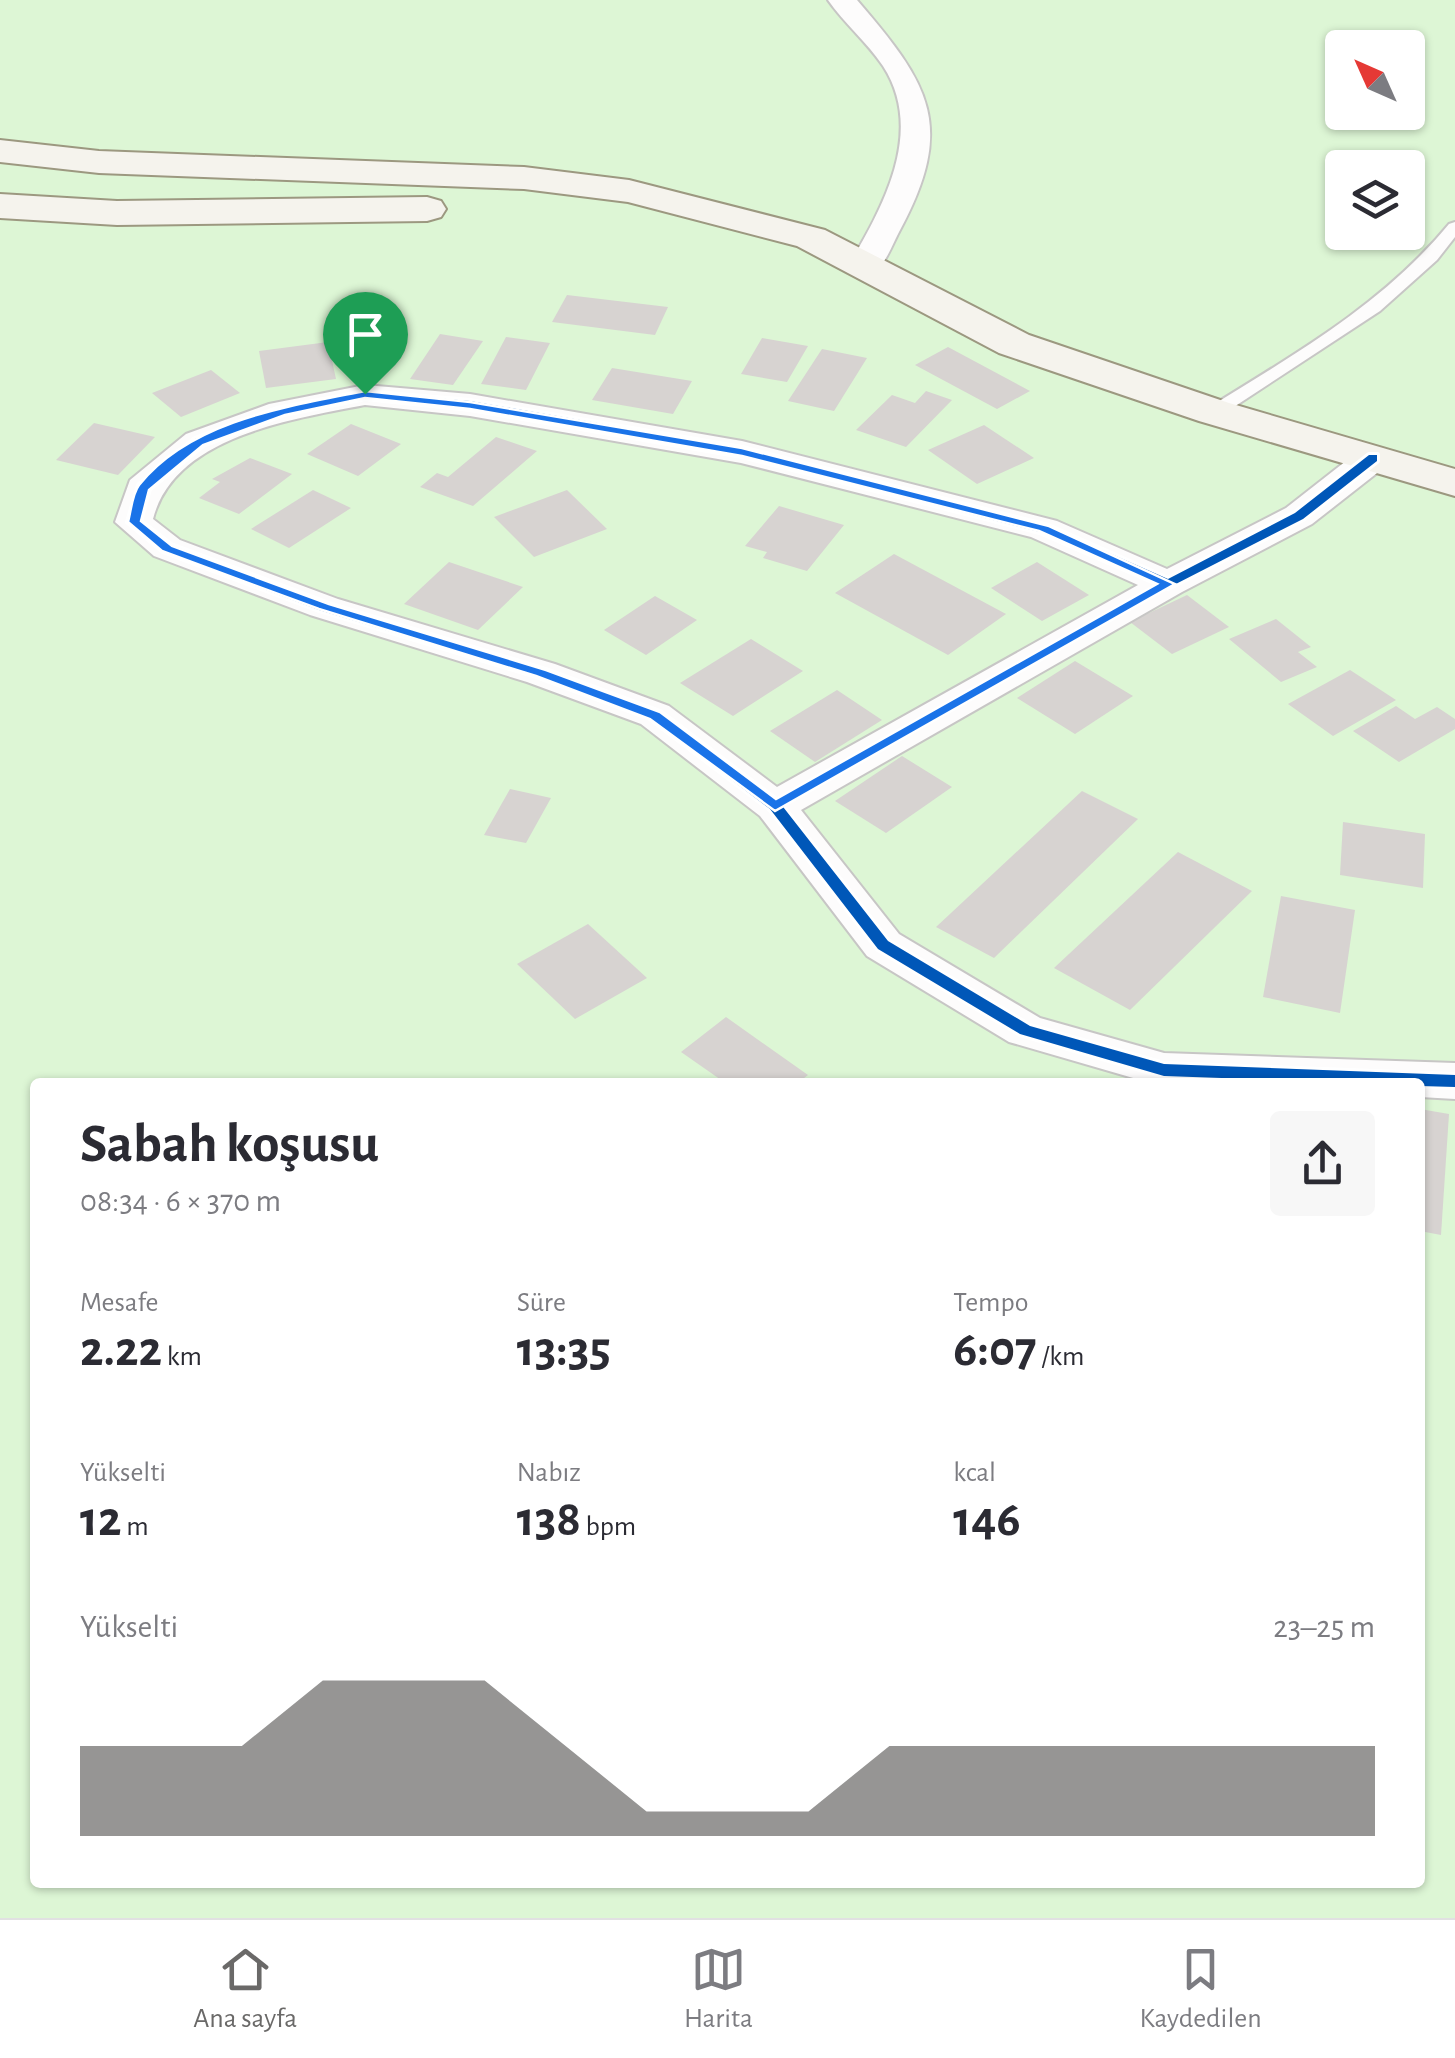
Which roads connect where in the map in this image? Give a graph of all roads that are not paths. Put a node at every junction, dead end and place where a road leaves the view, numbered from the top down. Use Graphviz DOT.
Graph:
graph roads {
  1 [pos="842,0"];
  2 [pos="0,152"];
  3 [pos="0,206"];
  4 [pos="1455,226"];
  5 [pos="864,268"];
  6 [pos="1014,344"];
  7 [pos="1214,412"];
  8 [pos="1372,458"];
  9 [pos="1455,483"];
  10 [pos="1168,584"];
  11 [pos="775,806"];
  12 [pos="1376,1078"];
  13 [pos="1425,1080"];
  14 [pos="1455,1081"];
  1 -- 5 [label="street"];
  2 -- 5 [label="main road"];
  3 -- 6 [label="main road"];
  4 -- 7 [label="lane"];
  5 -- 6 [label="main road"];
  6 -- 7 [label="main road"];
  7 -- 8 [label="main road"];
  8 -- 9 [label="main road"];
  8 -- 10 [label="street"];
  10 -- 11 [label="street"];
  10 -- 11 [label="street"];
  11 -- 12 [label="street"];
  13 -- 14 [label="street"];
}
